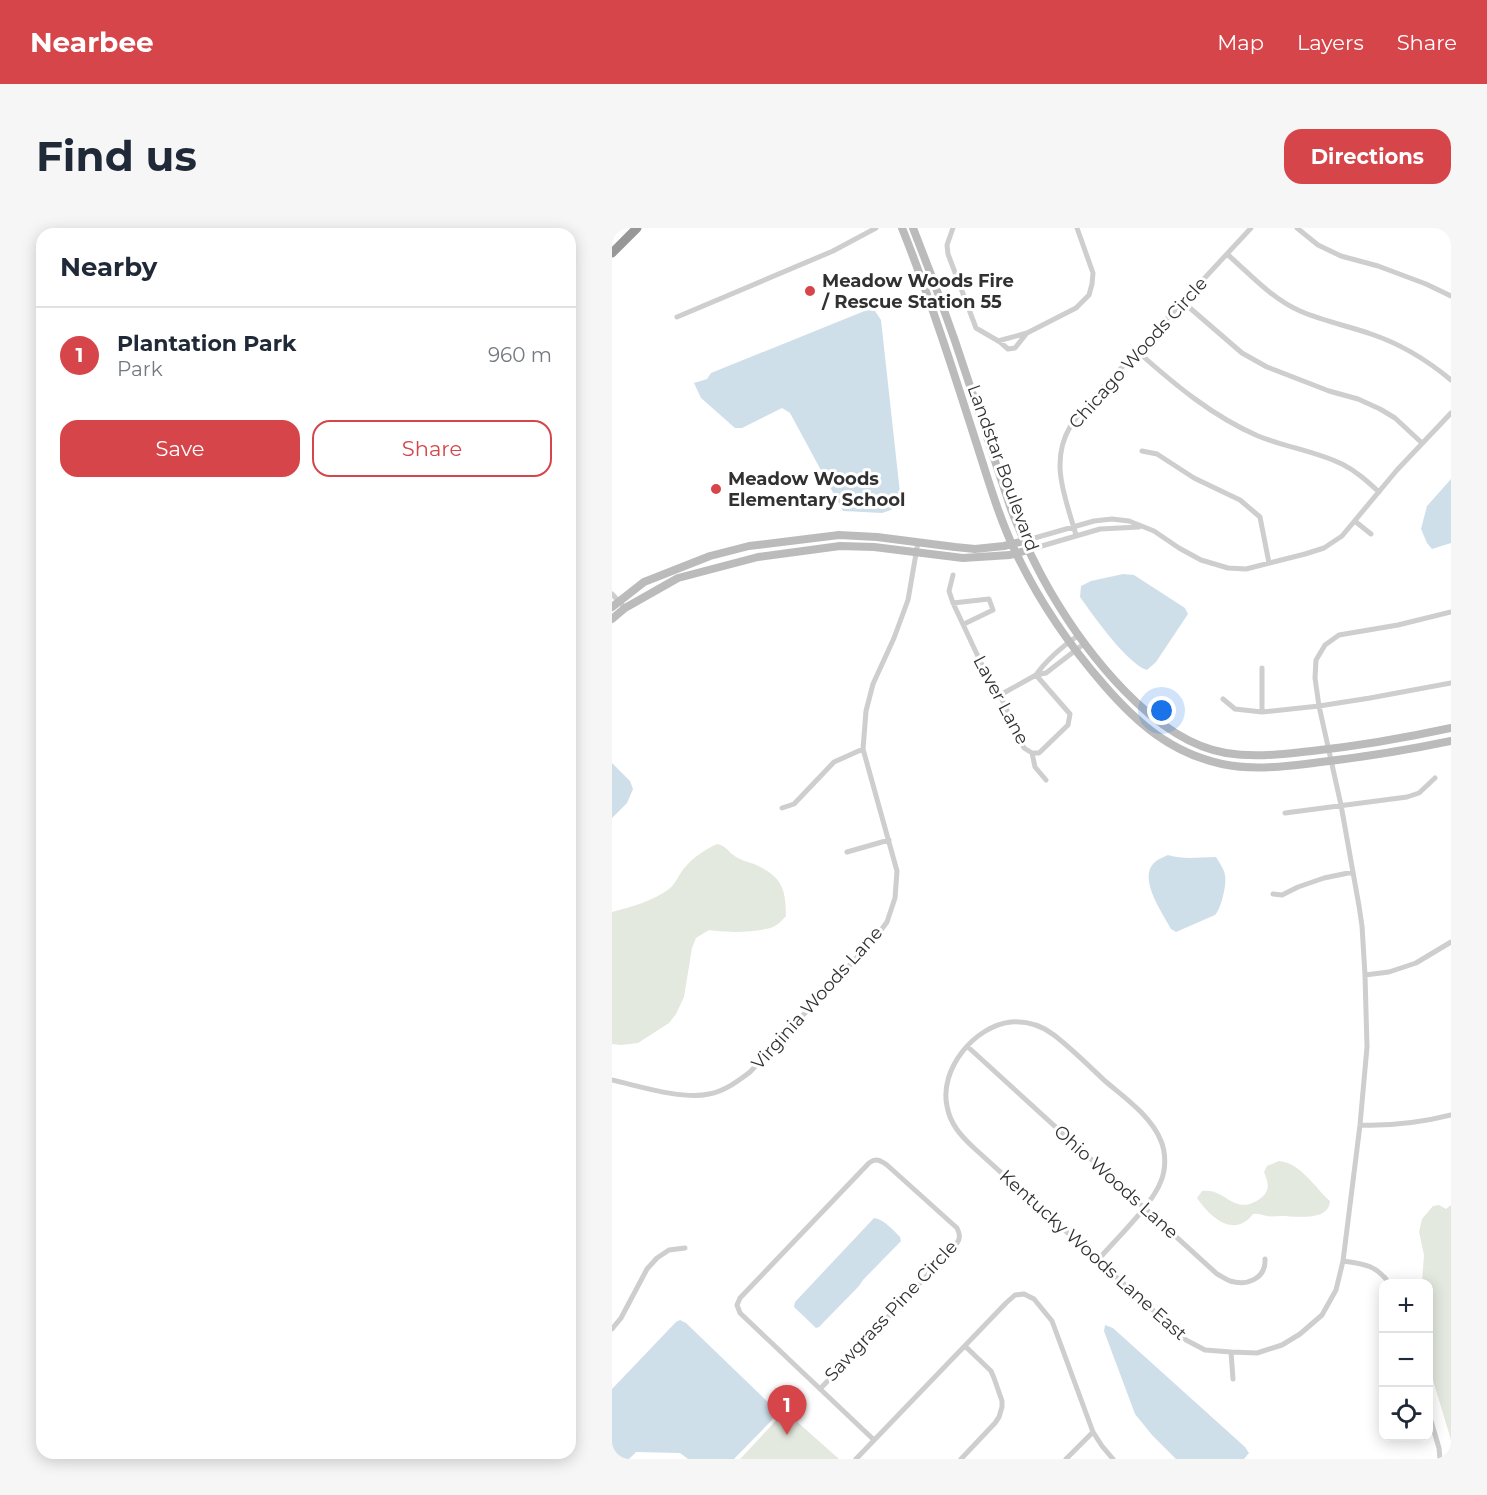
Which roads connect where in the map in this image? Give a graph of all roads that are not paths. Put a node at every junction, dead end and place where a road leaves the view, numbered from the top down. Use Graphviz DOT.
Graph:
graph roads {
  1 [pos="637,228"];
  2 [pos="876,228"];
  3 [pos="902,228"];
  4 [pos="913,228"];
  5 [pos="953,228"];
  6 [pos="1077,228"];
  7 [pos="1251,228"];
  8 [pos="1297,228"];
  9 [pos="612,253"];
  10 [pos="1227,254"];
  11 [pos="1451,296"];
  12 [pos="1183,302"];
  13 [pos="677,317"];
  14 [pos="1027,333"];
  15 [pos="998,341"];
  16 [pos="1137,351"];
  17 [pos="1451,380"];
  18 [pos="1451,413"];
  19 [pos="1422,443"];
  20 [pos="1142,452"];
  21 [pos="1379,492"];
  22 [pos="1356,522"];
  23 [pos="1144,526"];
  24 [pos="1074,528"];
  25 [pos="1371,534"];
  26 [pos="1076,536"];
  27 [pos="1024,541"];
  28 [pos="918,542"];
  29 [pos="1014,549"];
  30 [pos="1028,550"];
  31 [pos="916,552"];
  32 [pos="1269,563"];
  33 [pos="953,575"];
  34 [pos="612,594"];
  35 [pos="953,603"];
  36 [pos="614,610"];
  37 [pos="1451,612"];
  38 [pos="964,624"];
  39 [pos="1079,635"];
  40 [pos="1069,642"];
  41 [pos="1085,643"];
  42 [pos="1075,650"];
  43 [pos="1262,668"];
  44 [pos="1036,675"];
  45 [pos="1451,683"];
  46 [pos="1000,695"];
  47 [pos="1223,699"];
  48 [pos="1319,706"];
  49 [pos="1262,712"];
  50 [pos="1451,728"];
  51 [pos="1451,741"];
  52 [pos="1328,749"];
  53 [pos="863,750"];
  54 [pos="1032,753"];
  55 [pos="1330,761"];
  56 [pos="1435,778"];
  57 [pos="1046,780"];
  58 [pos="1341,805"];
  59 [pos="782,808"];
  60 [pos="1285,813"];
  61 [pos="889,840"];
  62 [pos="847,852"];
  63 [pos="1353,872"];
  64 [pos="1273,894"];
  65 [pos="1451,942"];
  66 [pos="1365,975"];
  67 [pos="968,1047"];
  68 [pos="612,1080"];
  69 [pos="1451,1115"];
  70 [pos="1360,1125"];
  71 [pos="1144,1208"];
  72 [pos="685,1248"];
  73 [pos="1265,1259"];
  74 [pos="1098,1260"];
  75 [pos="1343,1261"];
  76 [pos="1386,1279"];
  77 [pos="612,1329"];
  78 [pos="965,1346"];
  79 [pos="1231,1352"];
  80 [pos="1233,1379"];
  81 [pos="820,1389"];
  82 [pos="1433,1428"];
  83 [pos="1093,1432"];
  84 [pos="874,1440"];
  85 [pos="856,1459"];
  86 [pos="961,1459"];
  87 [pos="1066,1459"];
  88 [pos="1113,1459"];
  89 [pos="1440,1459"];
  1 -- 9 [label="highway"];
  2 -- 13 [label="street"];
  3 -- 29 [label="street, Landstar Boulevard"];
  4 -- 27 [label="street, Landstar Boulevard"];
  5 -- 15 [label="street"];
  6 -- 14 [label="street"];
  7 -- 10 [label="street, Chicago Woods Circle"];
  8 -- 11 [label="street"];
  10 -- 12 [label="street, Chicago Woods Circle"];
  10 -- 17 [label="street"];
  12 -- 16 [label="street, Chicago Woods Circle"];
  12 -- 19 [label="street"];
  14 -- 15 [label="street"];
  14 -- 15 [label="street"];
  16 -- 21 [label="street"];
  16 -- 24 [label="street, Chicago Woods Circle"];
  18 -- 19 [label="street"];
  19 -- 21 [label="street"];
  20 -- 32 [label="street"];
  21 -- 22 [label="street"];
  22 -- 25 [label="street"];
  22 -- 32 [label="street"];
  23 -- 24 [label="street"];
  23 -- 26 [label="street"];
  23 -- 32 [label="street"];
  24 -- 26 [label="street, Chicago Woods Circle"];
  24 -- 27 [label="street"];
  26 -- 30 [label="street"];
  27 -- 29 [label="street"];
  27 -- 30 [label="street, Landstar Boulevard"];
  28 -- 29 [label="street"];
  28 -- 31 [label="street, Virginia Woods Lane"];
  28 -- 36 [label="street"];
  29 -- 30 [label="street"];
  29 -- 31 [label="street"];
  29 -- 40 [label="street, Landstar Boulevard"];
  30 -- 39 [label="street, Landstar Boulevard"];
  31 -- 36 [label="street"];
  31 -- 53 [label="street, Virginia Woods Lane"];
  33 -- 35 [label="street, Laver Lane"];
  34 -- 36 [label="street"];
  35 -- 38 [label="street, Laver Lane"];
  35 -- 38 [label="street"];
  37 -- 48 [label="street, Kentucky Woods Lane East"];
  38 -- 46 [label="street, Laver Lane"];
  39 -- 40 [label="street"];
  39 -- 41 [label="street, Landstar Boulevard"];
  40 -- 42 [label="street, Landstar Boulevard"];
  40 -- 44 [label="street"];
  41 -- 42 [label="street"];
  41 -- 52 [label="street, Landstar Boulevard"];
  42 -- 44 [label="street"];
  42 -- 55 [label="street, Landstar Boulevard"];
  43 -- 49 [label="street"];
  44 -- 46 [label="street"];
  44 -- 54 [label="street, Laver Lane"];
  45 -- 48 [label="street"];
  46 -- 54 [label="street, Laver Lane"];
  47 -- 49 [label="street"];
  48 -- 49 [label="street"];
  48 -- 52 [label="street, Kentucky Woods Lane East"];
  50 -- 52 [label="street, Landstar Boulevard"];
  51 -- 55 [label="street, Landstar Boulevard"];
  52 -- 55 [label="street, Kentucky Woods Lane East"];
  53 -- 59 [label="street"];
  53 -- 61 [label="street, Virginia Woods Lane"];
  54 -- 57 [label="street"];
  55 -- 58 [label="street, Kentucky Woods Lane East"];
  56 -- 58 [label="street"];
  58 -- 60 [label="street"];
  58 -- 63 [label="street, Kentucky Woods Lane East"];
  61 -- 62 [label="street"];
  61 -- 68 [label="street, Virginia Woods Lane"];
  63 -- 64 [label="street"];
  63 -- 66 [label="street, Kentucky Woods Lane East"];
  65 -- 66 [label="street"];
  66 -- 70 [label="street, Kentucky Woods Lane East"];
  67 -- 71 [label="street, Ohio Woods Lane"];
  67 -- 71 [label="street, Kentucky Woods Lane East"];
  67 -- 74 [label="street, Kentucky Woods Lane East"];
  69 -- 70 [label="street"];
  70 -- 75 [label="street, Kentucky Woods Lane East"];
  71 -- 73 [label="street, Ohio Woods Lane"];
  71 -- 74 [label="street, Kentucky Woods Lane East"];
  72 -- 77 [label="street"];
  74 -- 79 [label="street, Kentucky Woods Lane East"];
  75 -- 76 [label="street"];
  75 -- 79 [label="street, Kentucky Woods Lane East"];
  78 -- 83 [label="street"];
  78 -- 84 [label="street"];
  78 -- 86 [label="street"];
  79 -- 80 [label="street"];
  81 -- 81 [label="street, Sawgrass Pine Circle"];
  81 -- 84 [label="street, Sawgrass Pine Circle"];
  82 -- 89 [label="street"];
  83 -- 87 [label="street"];
  83 -- 88 [label="street"];
  84 -- 85 [label="street"];
}
